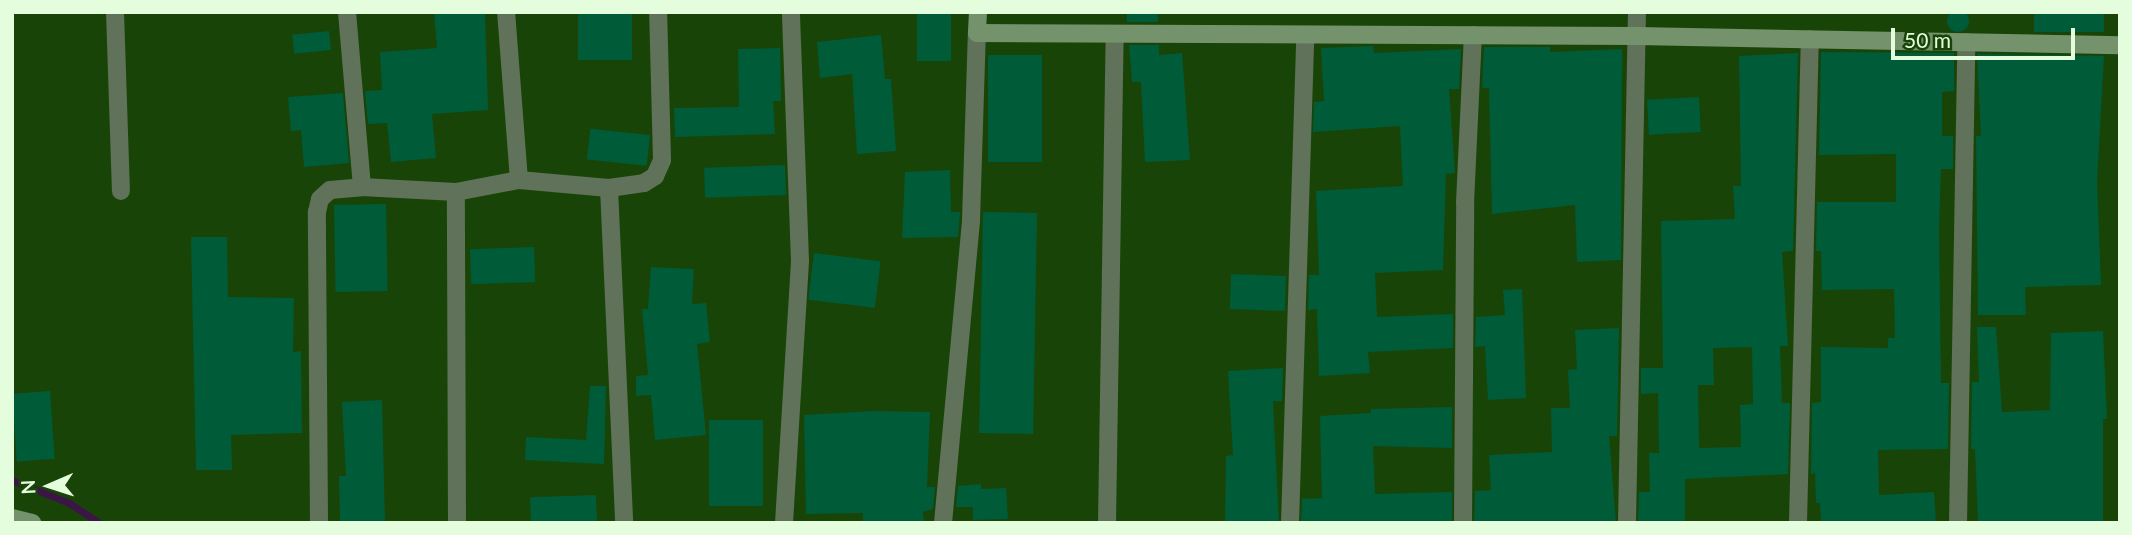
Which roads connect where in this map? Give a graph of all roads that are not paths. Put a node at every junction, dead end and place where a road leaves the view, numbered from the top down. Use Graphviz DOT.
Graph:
graph roads {
  1 [pos="115,12"];
  2 [pos="347,12"];
  3 [pos="506,12"];
  4 [pos="657,12"];
  5 [pos="791,12"];
  6 [pos="978,12"];
  7 [pos="1637,12"];
  8 [pos="977,33"];
  9 [pos="1115,34"];
  10 [pos="1305,34"];
  11 [pos="1473,35"];
  12 [pos="1637,36"];
  13 [pos="1810,39"];
  14 [pos="1966,42"];
  15 [pos="2120,45"];
  16 [pos="519,180"];
  17 [pos="362,187"];
  18 [pos="609,188"];
  19 [pos="121,191"];
  20 [pos="456,192"];
  21 [pos="12,518"];
  22 [pos="32,523"];
  23 [pos="319,523"];
  24 [pos="457,523"];
  25 [pos="624,523"];
  26 [pos="784,523"];
  27 [pos="943,523"];
  28 [pos="1107,523"];
  29 [pos="1290,523"];
  30 [pos="1463,523"];
  31 [pos="1627,523"];
  32 [pos="1798,523"];
  33 [pos="1958,523"];
  1 -- 19 [label="street"];
  2 -- 17 [label="street"];
  3 -- 16 [label="street"];
  4 -- 18 [label="street"];
  5 -- 26 [label="street"];
  6 -- 8 [label="street"];
  7 -- 12 [label="street"];
  8 -- 9 [label="street"];
  8 -- 27 [label="street"];
  9 -- 10 [label="street"];
  9 -- 28 [label="street"];
  10 -- 11 [label="street"];
  10 -- 29 [label="street"];
  11 -- 12 [label="street"];
  11 -- 30 [label="street"];
  12 -- 13 [label="street"];
  12 -- 31 [label="street"];
  13 -- 14 [label="street"];
  13 -- 32 [label="street"];
  14 -- 15 [label="street"];
  14 -- 33 [label="street"];
  16 -- 18 [label="street"];
  16 -- 20 [label="street"];
  17 -- 20 [label="street"];
  17 -- 23 [label="street"];
  18 -- 25 [label="street"];
  20 -- 24 [label="street"];
  21 -- 22 [label="street"];
}
